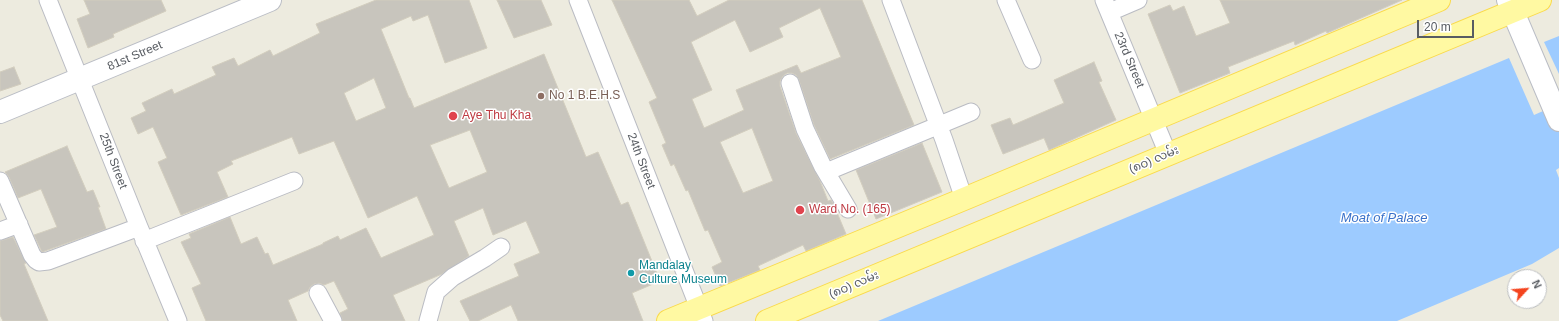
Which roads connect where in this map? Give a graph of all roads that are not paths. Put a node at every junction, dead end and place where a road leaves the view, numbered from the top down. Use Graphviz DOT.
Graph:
graph roads {
  1 [pos="48,0"];
  2 [pos="270,0"];
  3 [pos="578,0"];
  4 [pos="891,0"];
  5 [pos="1006,0"];
  6 [pos="1138,0"];
  7 [pos="1439,0"];
  8 [pos="1540,0"];
  9 [pos="1107,6"];
  10 [pos="1511,6"];
  11 [pos="1032,60"];
  12 [pos="81,79"];
  13 [pos="790,83"];
  14 [pos="0,112"];
  15 [pos="971,112"];
  16 [pos="1154,119"];
  17 [pos="1559,120"];
  18 [pos="938,125"];
  19 [pos="1168,154"];
  20 [pos="826,172"];
  21 [pos="0,181"];
  22 [pos="294,181"];
  23 [pos="964,199"];
  24 [pos="848,209"];
  25 [pos="19,224"];
  26 [pos="0,231"];
  27 [pos="142,234"];
  28 [pos="501,247"];
  29 [pos="318,293"];
  30 [pos="701,315"];
  31 [pos="178,321"];
  32 [pos="333,321"];
  33 [pos="428,321"];
  34 [pos="668,321"];
  35 [pos="767,321"];
  1 -- 12 [label="street, 25th Street"];
  2 -- 12 [label="street, 81st Street"];
  3 -- 30 [label="street, 24th Street"];
  4 -- 18 [label="street"];
  5 -- 11 [label="street"];
  6 -- 9 [label="street"];
  7 -- 16 [label="main road"];
  8 -- 10 [label="main road, (၈၀) လမ်း"];
  9 -- 16 [label="street, 23rd Street"];
  10 -- 17 [label="street"];
  10 -- 19 [label="main road, (၈၀) လမ်း"];
  12 -- 14 [label="street, 81st Street"];
  12 -- 27 [label="street, 25th Street"];
  13 -- 20 [label="street"];
  15 -- 18 [label="street"];
  16 -- 19 [label="street, 23rd Street"];
  16 -- 23 [label="main road"];
  18 -- 20 [label="street"];
  18 -- 23 [label="street"];
  19 -- 35 [label="main road, (၈၀) လမ်း"];
  20 -- 24 [label="street"];
  21 -- 25 [label="street"];
  22 -- 27 [label="street"];
  23 -- 30 [label="main road"];
  25 -- 26 [label="street"];
  25 -- 27 [label="street"];
  27 -- 31 [label="street, 25th Street"];
  28 -- 33 [label="street"];
  29 -- 32 [label="street"];
  30 -- 34 [label="main road"];
}
